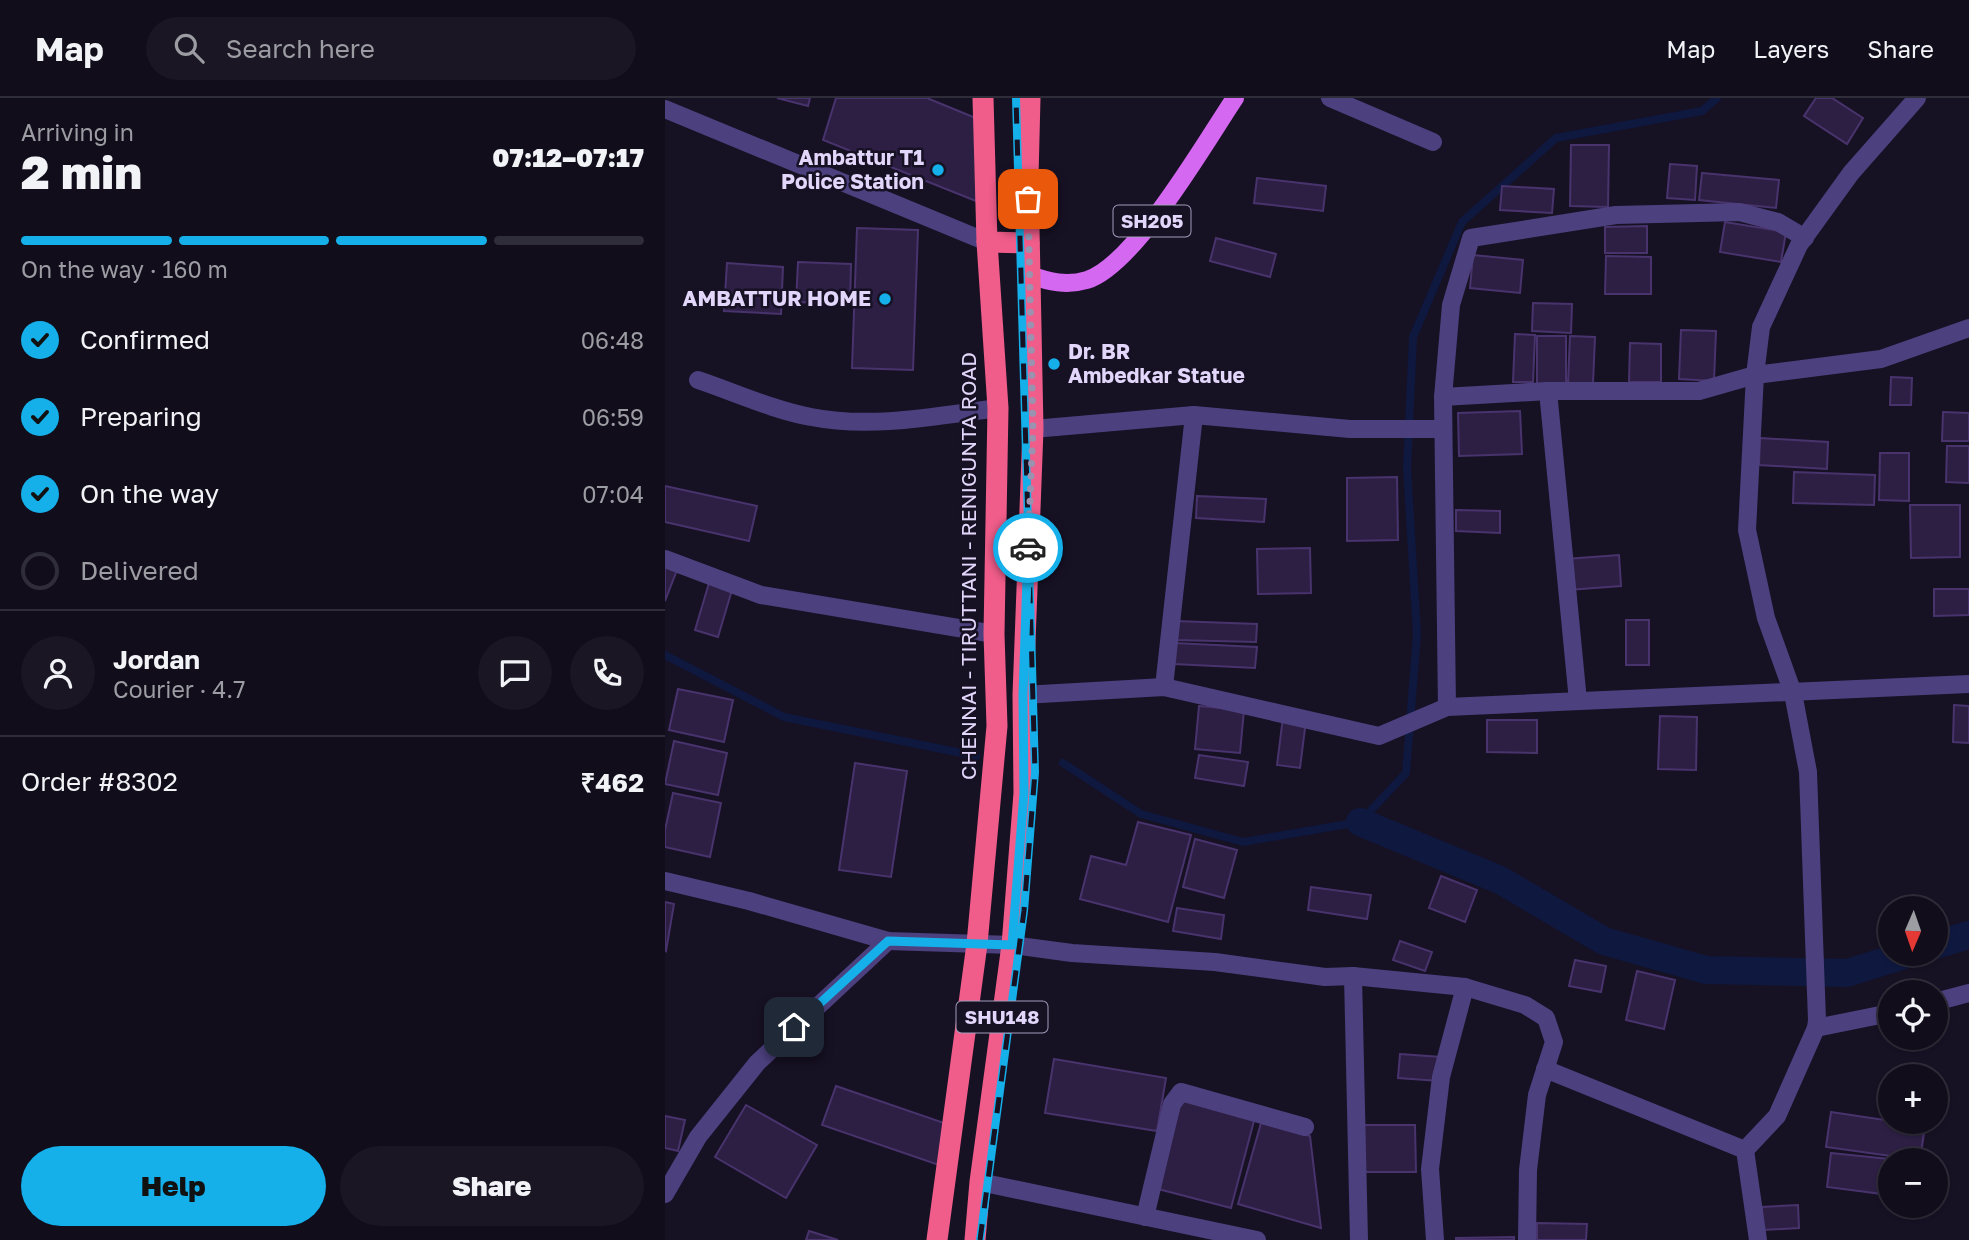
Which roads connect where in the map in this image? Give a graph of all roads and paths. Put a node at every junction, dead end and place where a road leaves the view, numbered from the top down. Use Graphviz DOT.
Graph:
graph roads {
  1 [pos="983,98"];
  2 [pos="1030,98"];
  3 [pos="1235,98"];
  4 [pos="1330,98"];
  5 [pos="1917,98"];
  6 [pos="665,109"];
  7 [pos="1433,142"];
  8 [pos="1805,237"];
  9 [pos="987,242"];
  10 [pos="1029,243"];
  11 [pos="1030,275"];
  12 [pos="1969,328"];
  13 [pos="1755,376"];
  14 [pos="698,380"];
  15 [pos="1548,391"];
  16 [pos="1443,397"];
  17 [pos="998,408"];
  18 [pos="1194,415"];
  19 [pos="1033,429"];
  20 [pos="1443,429"];
  21 [pos="665,559"];
  22 [pos="994,634"];
  23 [pos="1969,684"];
  24 [pos="1164,687"];
  25 [pos="1793,694"];
  26 [pos="1023,695"];
  27 [pos="1577,701"];
  28 [pos="1447,707"];
  29 [pos="665,881"];
  30 [pos="888,941"];
  31 [pos="977,944"];
  32 [pos="1012,945"];
  33 [pos="1353,976"];
  34 [pos="1465,987"];
  35 [pos="1969,993"];
  36 [pos="1948,999"];
  37 [pos="1878,1015"];
  38 [pos="1816,1024"];
  39 [pos="1545,1069"];
  40 [pos="1305,1127"];
  41 [pos="1745,1150"];
  42 [pos="980,1182"];
  43 [pos="665,1194"];
  44 [pos="1145,1217"];
  45 [pos="937,1240"];
  46 [pos="975,1240"];
  47 [pos="1257,1240"];
  48 [pos="1359,1240"];
  49 [pos="1435,1240"];
  50 [pos="1527,1240"];
  51 [pos="1758,1240"];
  1 -- 9 [label="highway, CHENNAI - TIRUTTANI - RENIGUNTA ROAD / SHU148"];
  2 -- 10 [label="highway, SHU148"];
  3 -- 11 [label="main road, SH205"];
  4 -- 7 [label="street"];
  5 -- 8 [label="street"];
  6 -- 9 [label="street"];
  8 -- 13 [label="street"];
  8 -- 16 [label="street"];
  9 -- 10 [label="highway"];
  9 -- 17 [label="highway, CHENNAI - TIRUTTANI - RENIGUNTA ROAD / SHU148"];
  10 -- 11 [label="highway, SHU148"];
  11 -- 19 [label="highway, SHU148"];
  12 -- 13 [label="street"];
  13 -- 15 [label="street"];
  13 -- 25 [label="street"];
  14 -- 17 [label="street"];
  15 -- 16 [label="street"];
  15 -- 27 [label="street"];
  16 -- 20 [label="street"];
  17 -- 22 [label="highway, CHENNAI - TIRUTTANI - RENIGUNTA ROAD / SHU148"];
  18 -- 19 [label="street"];
  18 -- 20 [label="street"];
  18 -- 24 [label="street"];
  19 -- 26 [label="highway, SHU148"];
  20 -- 28 [label="street"];
  21 -- 22 [label="street"];
  22 -- 31 [label="highway, CHENNAI - TIRUTTANI - RENIGUNTA ROAD / SHU148"];
  23 -- 25 [label="street"];
  24 -- 26 [label="street"];
  24 -- 28 [label="street"];
  25 -- 27 [label="street"];
  25 -- 38 [label="street"];
  26 -- 32 [label="highway, SHU148"];
  27 -- 28 [label="street"];
  29 -- 30 [label="street"];
  30 -- 31 [label="street"];
  30 -- 43 [label="street"];
  31 -- 32 [label="street"];
  31 -- 45 [label="highway, CHENNAI - TIRUTTANI - RENIGUNTA ROAD / SHU148"];
  32 -- 33 [label="street"];
  32 -- 42 [label="highway, SHU148"];
  33 -- 34 [label="street"];
  33 -- 48 [label="street"];
  34 -- 39 [label="street"];
  34 -- 49 [label="street"];
  35 -- 36 [label="street"];
  37 -- 38 [label="street"];
  38 -- 41 [label="street"];
  39 -- 41 [label="street"];
  39 -- 50 [label="street"];
  40 -- 44 [label="street"];
  41 -- 51 [label="street"];
  42 -- 44 [label="street"];
  42 -- 46 [label="highway, SHU148"];
  44 -- 47 [label="street"];
}
